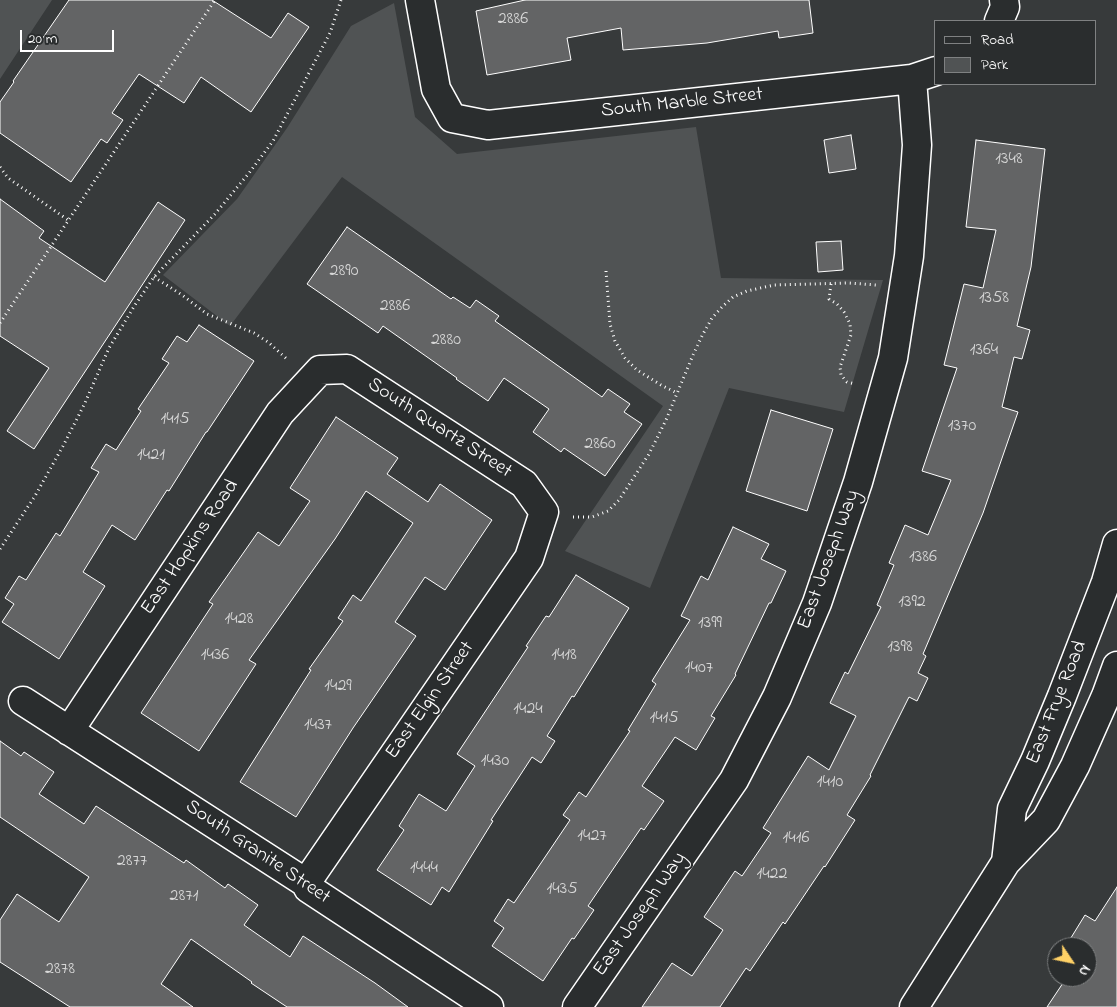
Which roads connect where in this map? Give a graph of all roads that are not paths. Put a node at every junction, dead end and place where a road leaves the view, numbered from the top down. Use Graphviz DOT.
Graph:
graph roads {
  1 [pos="420,0"];
  2 [pos="1004,0"];
  3 [pos="999,20"];
  4 [pos="924,75"];
  5 [pos="320,370"];
  6 [pos="556,514"];
  7 [pos="1116,549"];
  8 [pos="1117,666"];
  9 [pos="23,701"];
  10 [pos="69,731"];
  11 [pos="1006,862"];
  12 [pos="306,883"];
  13 [pos="489,1007"];
  14 [pos="577,1007"];
  15 [pos="914,1007"];
  1 -- 4 [label="street, South Marble Street"];
  2 -- 3 [label="street"];
  4 -- 14 [label="street, East Joseph Way"];
  5 -- 6 [label="street, South Quartz Street"];
  5 -- 10 [label="street, East Hopkins Road"];
  6 -- 12 [label="street, East Elgin Street"];
  7 -- 11 [label="street, East Frye Road"];
  8 -- 11 [label="street, East Frye Road"];
  9 -- 10 [label="street, South Granite Street"];
  10 -- 12 [label="street, South Granite Street"];
  11 -- 15 [label="street, East Frye Road"];
  12 -- 13 [label="street, South Granite Street"];
}
